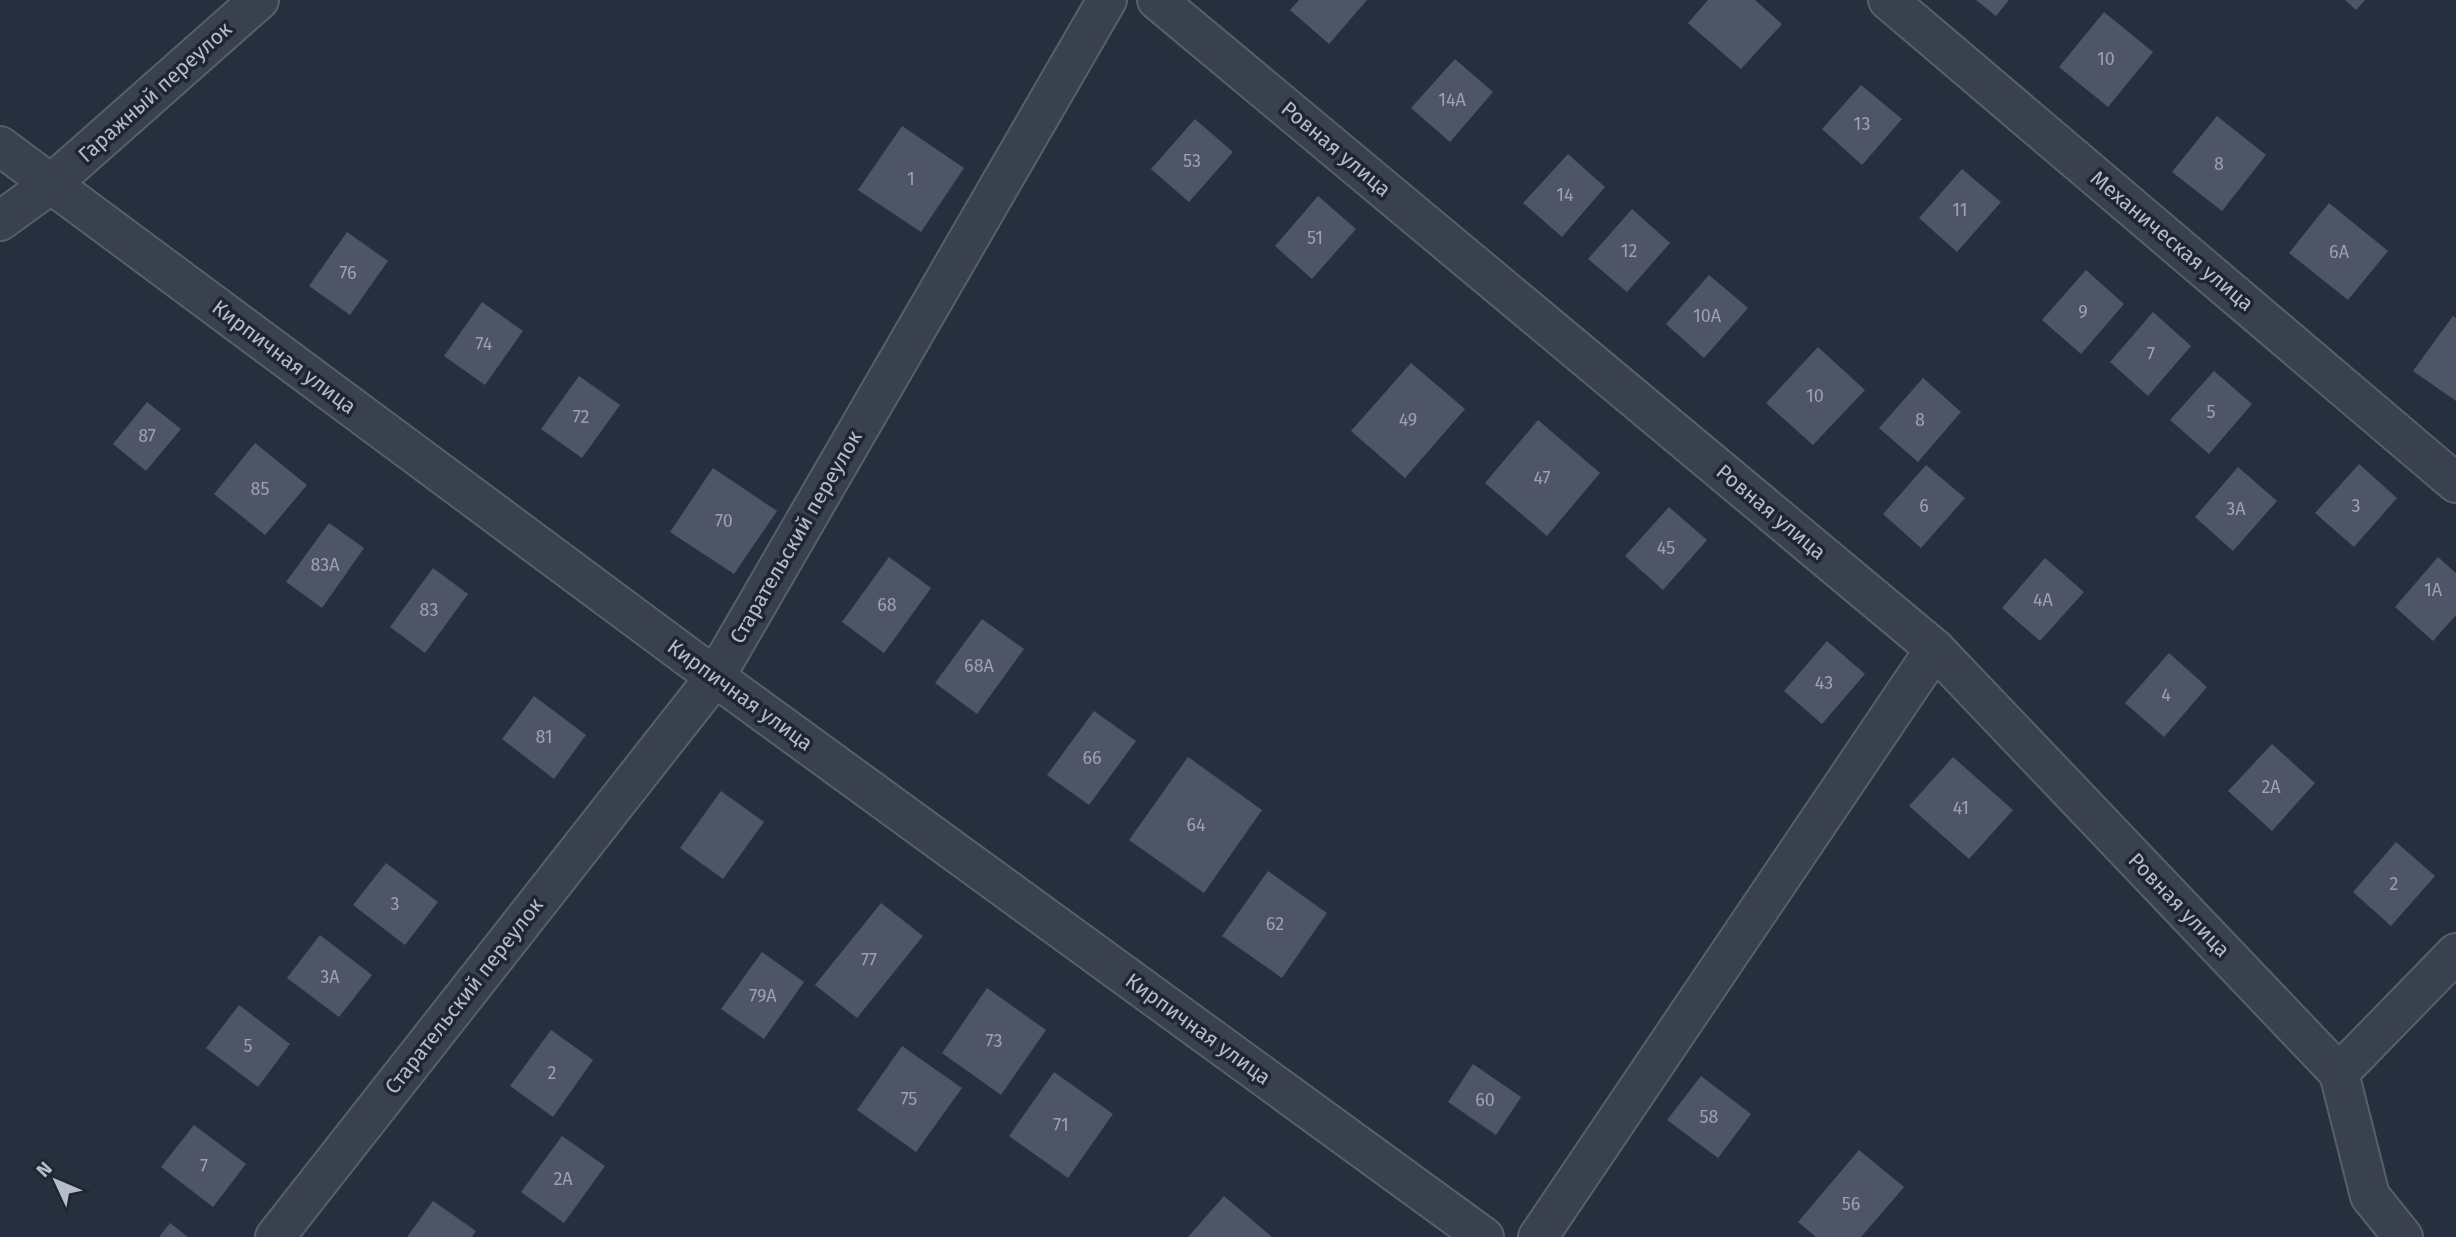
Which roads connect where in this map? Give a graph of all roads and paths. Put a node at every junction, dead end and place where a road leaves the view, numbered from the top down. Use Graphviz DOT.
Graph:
graph roads {
  1 [pos="259,0"];
  2 [pos="1107,0"];
  3 [pos="1157,0"];
  4 [pos="1888,0"];
  5 [pos="0,146"];
  6 [pos="51,184"];
  7 [pos="0,221"];
  8 [pos="2456,483"];
  9 [pos="1935,649"];
  10 [pos="715,677"];
  11 [pos="2456,954"];
  12 [pos="2339,1073"];
  13 [pos="275,1237"];
  14 [pos="1484,1237"];
  15 [pos="1538,1237"];
  16 [pos="2403,1237"];
  1 -- 6 [label="street, Гаражный переулок"];
  2 -- 10 [label="street, Старательский переулок"];
  3 -- 9 [label="street, Ровная улица"];
  4 -- 8 [label="street, Механическая улица"];
  5 -- 6 [label="street, Кирпичная улица"];
  6 -- 7 [label="street, Гаражный переулок"];
  6 -- 10 [label="street, Кирпичная улица"];
  9 -- 12 [label="street, Ровная улица"];
  9 -- 15 [label="street"];
  10 -- 13 [label="street, Старательский переулок"];
  10 -- 14 [label="street, Кирпичная улица"];
  11 -- 12 [label="street"];
  12 -- 16 [label="street"];
}
